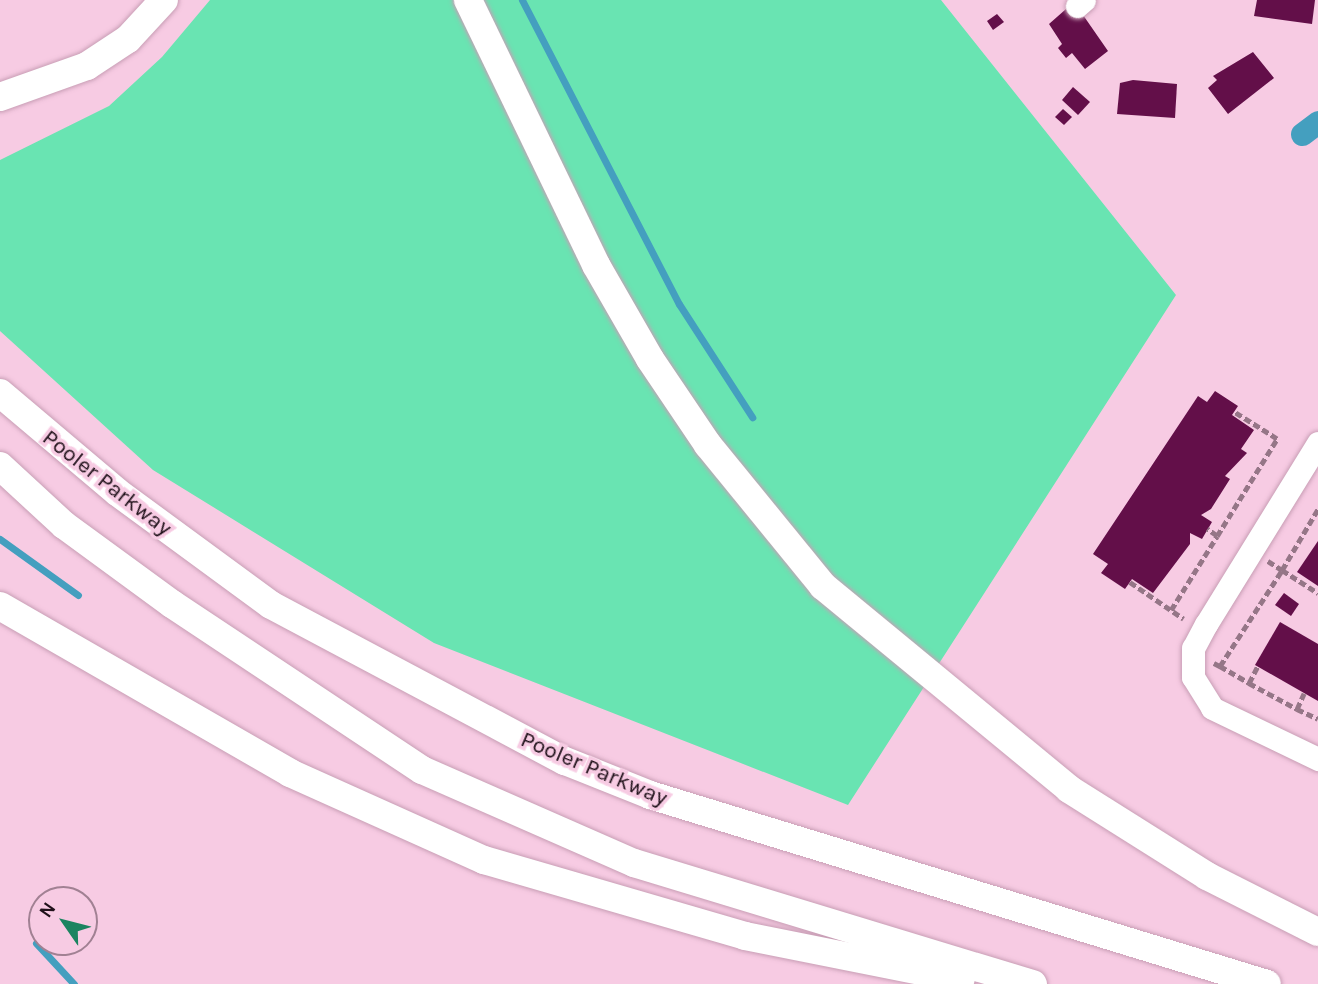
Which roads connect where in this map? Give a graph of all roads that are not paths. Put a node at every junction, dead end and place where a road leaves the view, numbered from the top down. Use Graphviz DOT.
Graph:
graph roads {
  1 [pos="164,0"];
  2 [pos="468,0"];
  3 [pos="0,97"];
  4 [pos="0,393"];
  5 [pos="1318,443"];
  6 [pos="0,466"];
  7 [pos="0,606"];
  8 [pos="1318,759"];
  9 [pos="1318,932"];
  10 [pos="989,984"];
  11 [pos="1033,984"];
  12 [pos="1267,984"];
  1 -- 3 [label="main road"];
  2 -- 9 [label="main road"];
  4 -- 12 [label="main road, Pooler Parkway"];
  5 -- 8 [label="street"];
  6 -- 11 [label="main road"];
  7 -- 10 [label="main road"];
}
